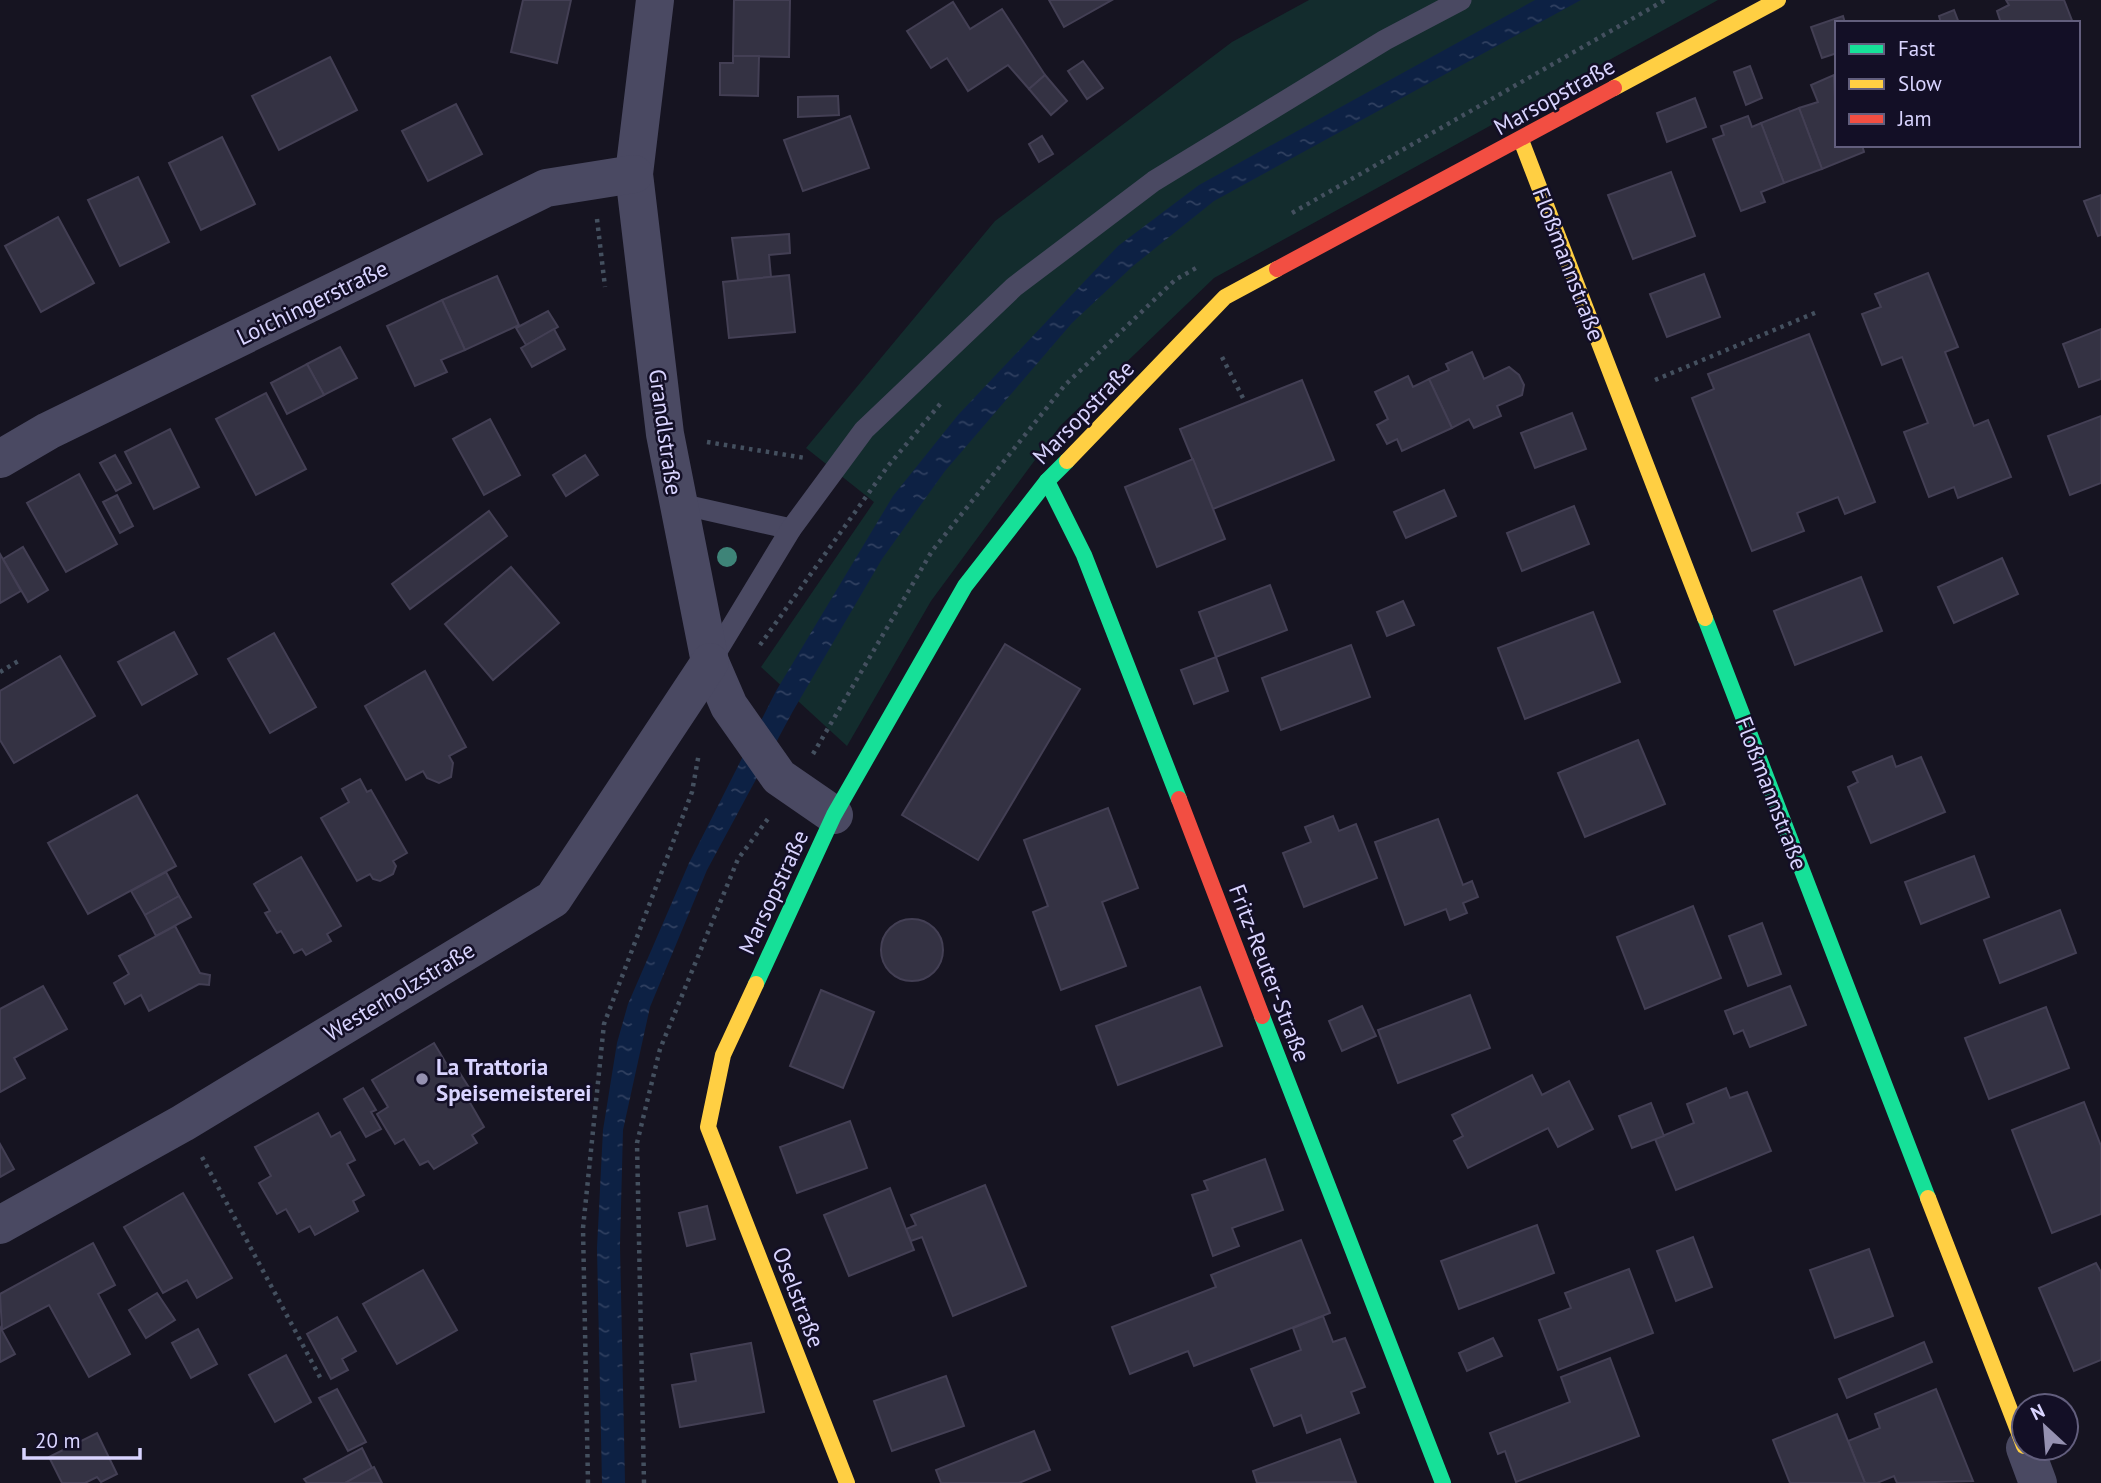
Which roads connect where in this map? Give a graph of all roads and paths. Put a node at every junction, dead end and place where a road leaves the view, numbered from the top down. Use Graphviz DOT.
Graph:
graph roads {
  1 [pos="655,0"];
  2 [pos="1461,0"];
  3 [pos="1778,0"];
  4 [pos="1521,140"];
  5 [pos="634,174"];
  6 [pos="1817,312"];
  7 [pos="1241,394"];
  8 [pos="1619,395"];
  9 [pos="942,401"];
  10 [pos="1245,402"];
  11 [pos="665,435"];
  12 [pos="0,460"];
  13 [pos="1047,481"];
  14 [pos="825,482"];
  15 [pos="676,503"];
  16 [pos="791,528"];
  17 [pos="20,660"];
  18 [pos="710,662"];
  19 [pos="0,672"];
  20 [pos="699,741"];
  21 [pos="834,815"];
  22 [pos="183,1122"];
  23 [pos="708,1126"];
  24 [pos="0,1224"];
  25 [pos="321,1379"];
  26 [pos="2010,1411"];
  27 [pos="2030,1462"];
  28 [pos="588,1483"];
  29 [pos="847,1483"];
  30 [pos="1443,1483"];
  31 [pos="2038,1483"];
  1 -- 5 [label="street, Grandlstraße"];
  2 -- 14 [label="lane"];
  3 -- 4 [label="street, Marsopstraße"];
  4 -- 8 [label="street, Floßmannstraße"];
  4 -- 13 [label="street, Marsopstraße"];
  5 -- 11 [label="street, Grandlstraße"];
  5 -- 12 [label="street, Loichingerstraße"];
  6 -- 8 [label="path"];
  7 -- 10 [label="path"];
  8 -- 26 [label="street, Floßmannstraße"];
  9 -- 18 [label="path"];
  11 -- 14 [label="path"];
  11 -- 15 [label="street, Grandlstraße"];
  13 -- 21 [label="street, Marsopstraße"];
  13 -- 30 [label="street, Fritz-Reuter-Straße"];
  14 -- 16 [label="lane"];
  15 -- 16 [label="lane"];
  15 -- 18 [label="street, Grandlstraße"];
  16 -- 18 [label="lane"];
  17 -- 19 [label="path"];
  18 -- 21 [label="street, Grandlstraße"];
  18 -- 22 [label="street, Westerholzstraße"];
  20 -- 28 [label="path"];
  21 -- 23 [label="street, Marsopstraße"];
  22 -- 24 [label="street, Westerholzstraße"];
  22 -- 25 [label="path"];
  23 -- 29 [label="street, Oselstraße"];
  27 -- 31 [label="street, Floßmannstraße"];
}
